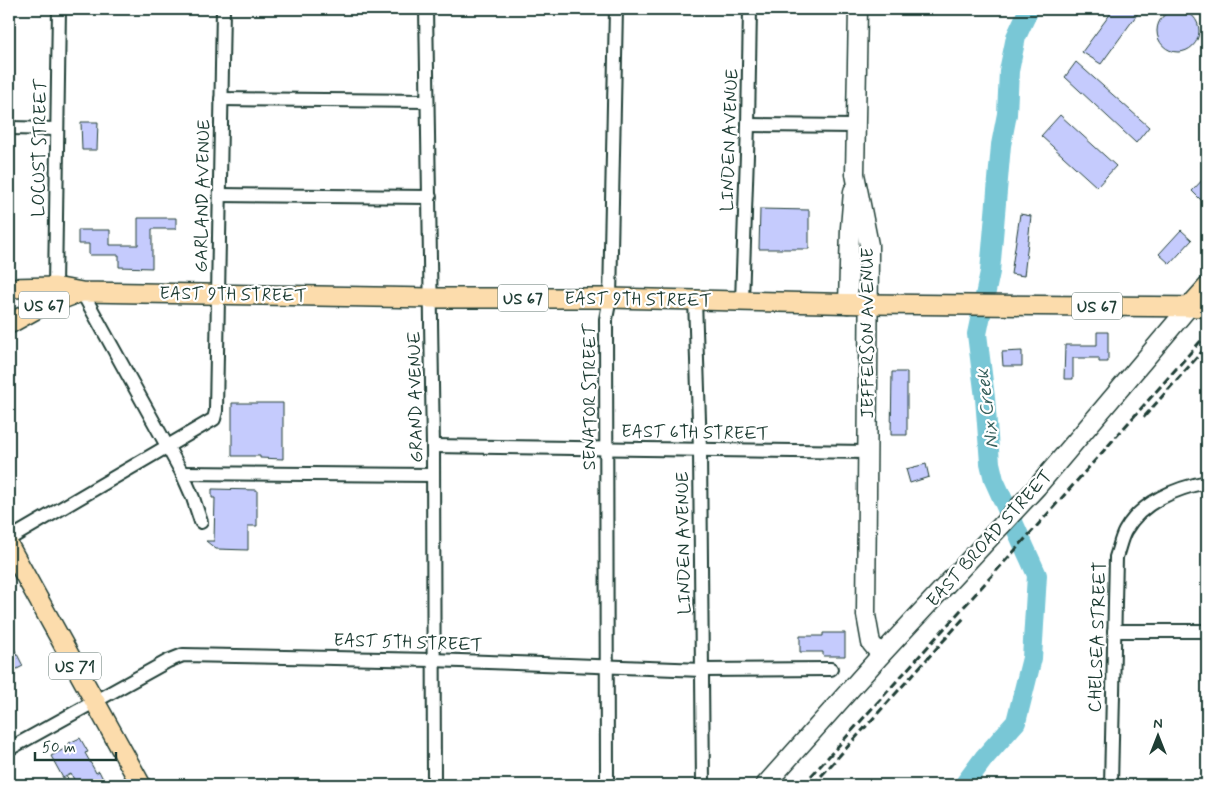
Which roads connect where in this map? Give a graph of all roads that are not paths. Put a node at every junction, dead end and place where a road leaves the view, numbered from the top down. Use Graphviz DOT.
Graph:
graph roads {
  1 [pos="59,9"];
  2 [pos="223,9"];
  3 [pos="426,9"];
  4 [pos="616,9"];
  5 [pos="750,9"];
  6 [pos="858,9"];
  7 [pos="222,99"];
  8 [pos="427,101"];
  9 [pos="748,125"];
  10 [pos="855,126"];
  11 [pos="9,128"];
  12 [pos="57,129"];
  13 [pos="856,174"];
  14 [pos="220,195"];
  15 [pos="430,197"];
  16 [pos="1207,287"];
  17 [pos="9,288"];
  18 [pos="55,288"];
  19 [pos="82,292"];
  20 [pos="219,294"];
  21 [pos="431,298"];
  22 [pos="610,298"];
  23 [pos="695,300"];
  24 [pos="742,301"];
  25 [pos="848,304"];
  26 [pos="869,304"];
  27 [pos="1198,307"];
  28 [pos="9,324"];
  29 [pos="167,446"];
  30 [pos="433,446"];
  31 [pos="607,449"];
  32 [pos="700,450"];
  33 [pos="866,452"];
  34 [pos="182,473"];
  35 [pos="433,475"];
  36 [pos="1207,482"];
  37 [pos="201,522"];
  38 [pos="9,539"];
  39 [pos="9,546"];
  40 [pos="1114,631"];
  41 [pos="1207,631"];
  42 [pos="881,655"];
  43 [pos="432,660"];
  44 [pos="607,668"];
  45 [pos="831,669"];
  46 [pos="702,670"];
  47 [pos="95,701"];
  48 [pos="9,749"];
  49 [pos="141,785"];
  50 [pos="434,785"];
  51 [pos="607,785"];
  52 [pos="703,785"];
  53 [pos="766,785"];
  54 [pos="1110,785"];
  1 -- 12 [label="street, LOCUST STREET"];
  2 -- 7 [label="street, GARLAND AVENUE"];
  3 -- 8 [label="street, GRAND AVENUE"];
  4 -- 22 [label="street, SENATOR STREET"];
  5 -- 9 [label="street, LINDEN AVENUE"];
  6 -- 10 [label="street, JEFFERSON AVENUE"];
  7 -- 8 [label="street"];
  7 -- 14 [label="street, GARLAND AVENUE"];
  8 -- 15 [label="street, GRAND AVENUE"];
  9 -- 10 [label="street"];
  9 -- 24 [label="street, LINDEN AVENUE"];
  10 -- 13 [label="street, JEFFERSON AVENUE"];
  11 -- 12 [label="street"];
  12 -- 18 [label="street, LOCUST STREET"];
  13 -- 25 [label="street"];
  13 -- 26 [label="street, JEFFERSON AVENUE"];
  14 -- 15 [label="street"];
  14 -- 20 [label="street, GARLAND AVENUE"];
  15 -- 21 [label="street, GRAND AVENUE"];
  16 -- 27 [label="main road, EAST BROAD STREET"];
  17 -- 18 [label="main road, EAST 9TH STREET / US 67"];
  18 -- 19 [label="main road, EAST 9TH STREET / US 67"];
  19 -- 20 [label="main road, EAST 9TH STREET / US 67"];
  19 -- 28 [label="main road, US 67"];
  19 -- 29 [label="street"];
  20 -- 21 [label="main road, EAST 9TH STREET / US 67"];
  20 -- 29 [label="street, GARLAND AVENUE"];
  21 -- 22 [label="main road, EAST 9TH STREET / US 67"];
  21 -- 30 [label="street, GRAND AVENUE"];
  22 -- 23 [label="main road, EAST 9TH STREET / US 67"];
  22 -- 31 [label="street, SENATOR STREET"];
  23 -- 24 [label="main road, EAST 9TH STREET / US 67"];
  23 -- 32 [label="street, LINDEN AVENUE"];
  24 -- 25 [label="main road, EAST 9TH STREET / US 67"];
  25 -- 26 [label="main road, EAST 9TH STREET / US 67"];
  26 -- 27 [label="main road, EAST 9TH STREET / US 67"];
  26 -- 33 [label="street, JEFFERSON AVENUE"];
  27 -- 42 [label="street, EAST BROAD STREET"];
  29 -- 34 [label="street"];
  29 -- 38 [label="street"];
  30 -- 31 [label="street, EAST 6TH STREET"];
  30 -- 35 [label="street, GRAND AVENUE"];
  31 -- 32 [label="street, EAST 6TH STREET"];
  31 -- 44 [label="street, SENATOR STREET"];
  32 -- 33 [label="street, EAST 6TH STREET"];
  32 -- 46 [label="street, LINDEN AVENUE"];
  33 -- 42 [label="street, JEFFERSON AVENUE"];
  34 -- 35 [label="street"];
  34 -- 37 [label="street"];
  35 -- 43 [label="street, GRAND AVENUE"];
  36 -- 40 [label="street, CHELSEA STREET"];
  39 -- 47 [label="main road, US 71"];
  40 -- 41 [label="street"];
  40 -- 54 [label="street, CHELSEA STREET"];
  42 -- 53 [label="street, EAST BROAD STREET"];
  43 -- 44 [label="street, EAST 5TH STREET"];
  43 -- 47 [label="street, EAST 5TH STREET"];
  43 -- 50 [label="street, GRAND AVENUE"];
  44 -- 46 [label="street, EAST 5TH STREET"];
  44 -- 51 [label="street, SENATOR STREET"];
  45 -- 46 [label="street, EAST 5TH STREET"];
  46 -- 52 [label="street, LINDEN AVENUE"];
  47 -- 48 [label="street, EAST 5TH STREET"];
  47 -- 49 [label="main road, US 71"];
}
